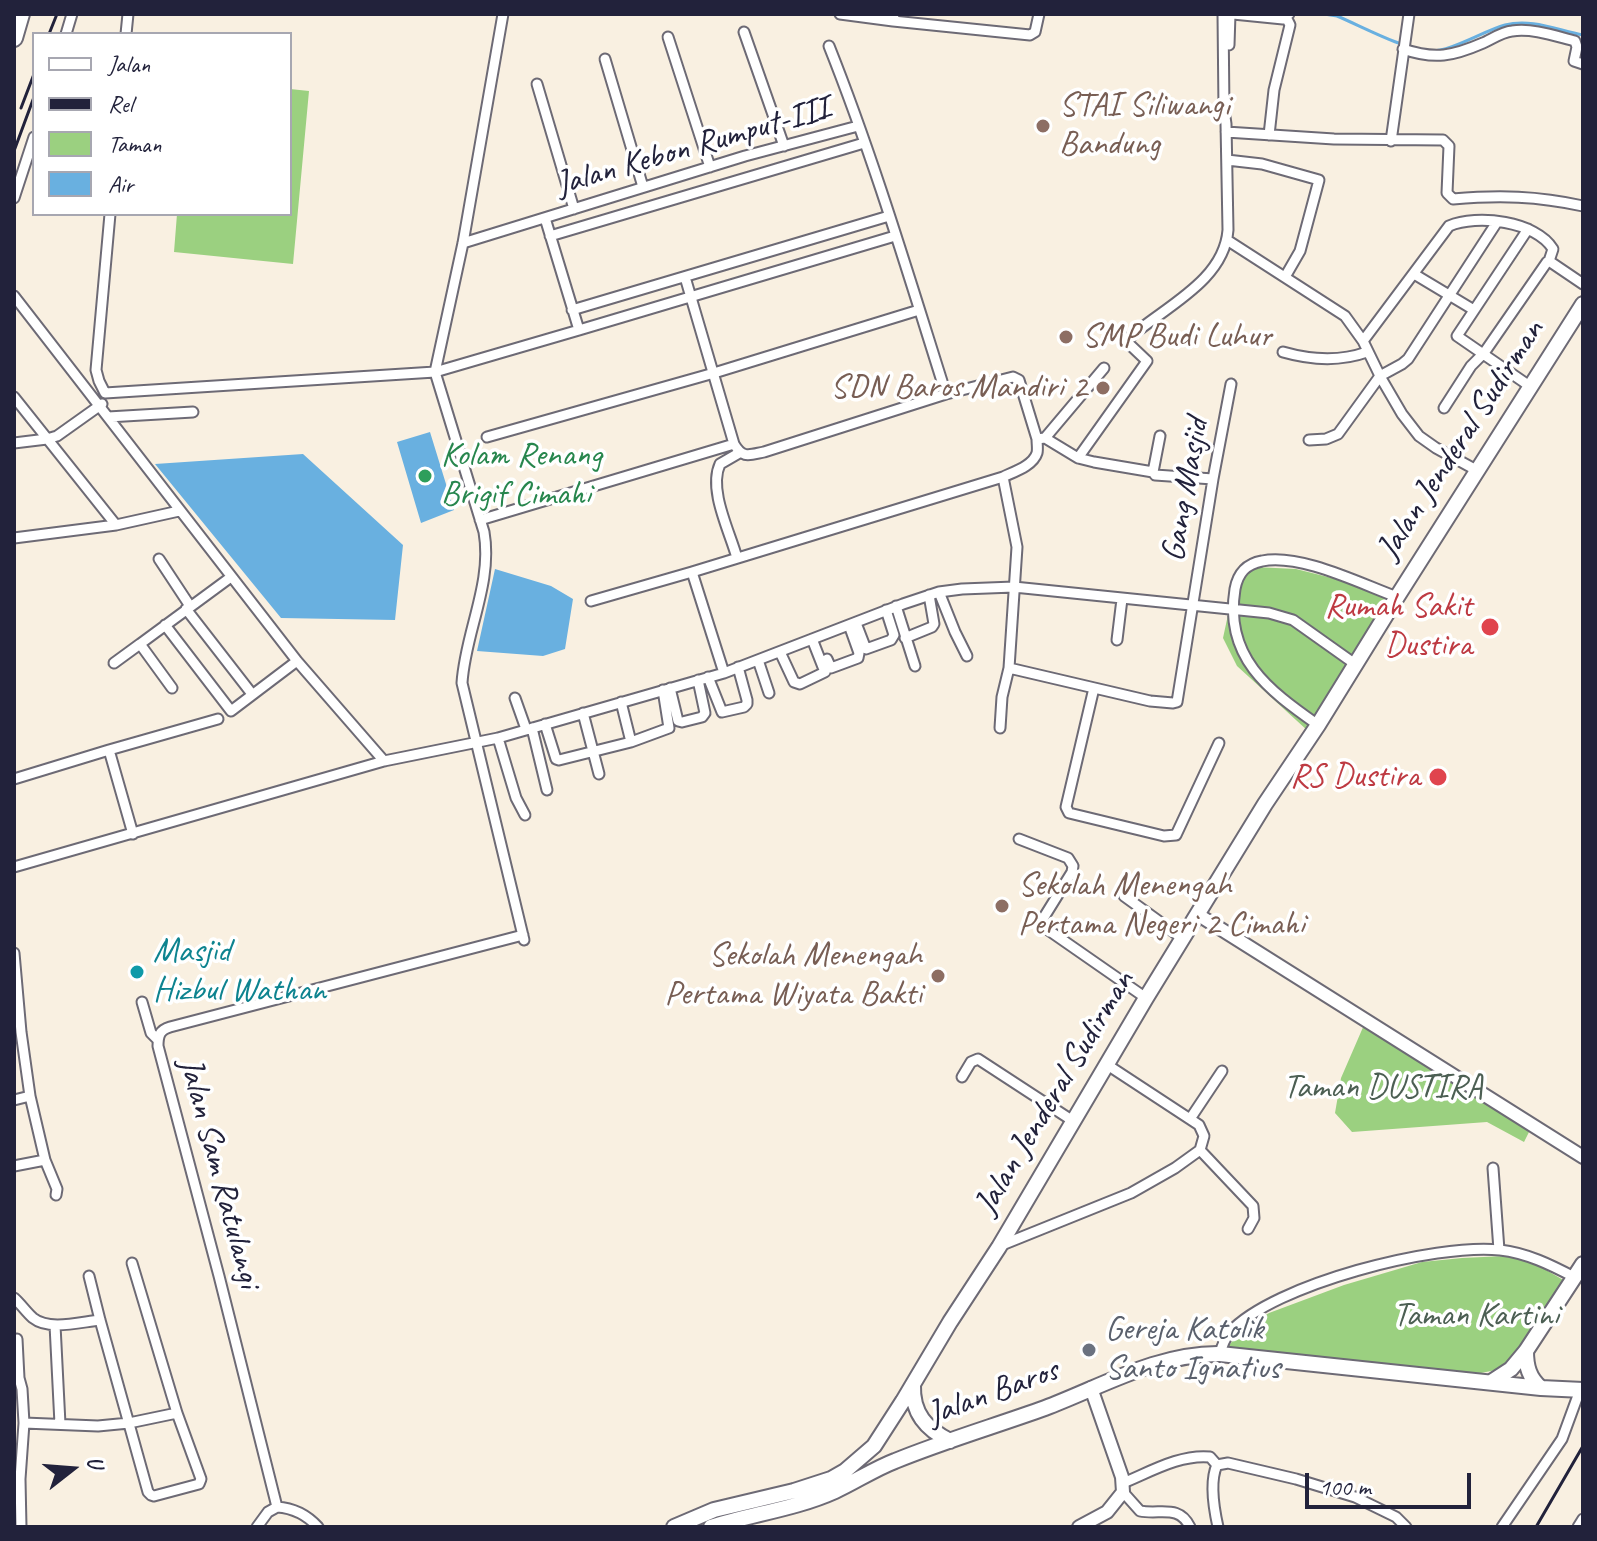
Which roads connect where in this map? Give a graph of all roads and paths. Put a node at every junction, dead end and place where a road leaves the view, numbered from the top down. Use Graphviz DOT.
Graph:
graph roads {
  1 [pos="21,14"];
  2 [pos="503,14"];
  3 [pos="840,14"];
  4 [pos="1039,14"];
  5 [pos="1223,14"];
  6 [pos="1232,14"];
  7 [pos="1409,14"];
  8 [pos="1288,16"];
  9 [pos="893,18"];
  10 [pos="744,32"];
  11 [pos="668,37"];
  12 [pos="14,38"];
  13 [pos="1404,45"];
  14 [pos="829,46"];
  15 [pos="605,59"];
  16 [pos="1583,64"];
  17 [pos="1226,65"];
  18 [pos="537,84"];
  19 [pos="858,126"];
  20 [pos="1226,128"];
  21 [pos="1269,135"];
  22 [pos="1391,141"];
  23 [pos="32,143"];
  24 [pos="864,143"];
  25 [pos="784,146"];
  26 [pos="1227,160"];
  27 [pos="710,167"];
  28 [pos="643,187"];
  29 [pos="14,198"];
  30 [pos="1583,206"];
  31 [pos="574,209"];
  32 [pos="110,216"];
  33 [pos="889,216"];
  34 [pos="545,218"];
  35 [pos="1497,222"];
  36 [pos="1528,229"];
  37 [pos="550,236"];
  38 [pos="895,236"];
  39 [pos="1227,240"];
  40 [pos="463,243"];
  41 [pos="1549,261"];
  42 [pos="1414,274"];
  43 [pos="685,277"];
  44 [pos="1285,277"];
  45 [pos="1583,284"];
  46 [pos="1449,295"];
  47 [pos="14,296"];
  48 [pos="691,297"];
  49 [pos="1583,304"];
  50 [pos="572,310"];
  51 [pos="919,310"];
  52 [pos="1474,310"];
  53 [pos="579,330"];
  54 [pos="1363,341"];
  55 [pos="1283,352"];
  56 [pos="1367,352"];
  57 [pos="1484,353"];
  58 [pos="1104,368"];
  59 [pos="435,372"];
  60 [pos="714,373"];
  61 [pos="1380,376"];
  62 [pos="1231,384"];
  63 [pos="1531,387"];
  64 [pos="105,393"];
  65 [pos="946,394"];
  66 [pos="14,397"];
  67 [pos="100,406"];
  68 [pos="1444,408"];
  69 [pos="193,412"];
  70 [pos="108,417"];
  71 [pos="1160,436"];
  72 [pos="487,437"];
  73 [pos="47,439"];
  74 [pos="1041,439"];
  75 [pos="1309,440"];
  76 [pos="14,443"];
  77 [pos="736,448"];
  78 [pos="1078,458"];
  79 [pos="1478,471"];
  80 [pos="1153,472"];
  81 [pos="1003,477"];
  82 [pos="1213,479"];
  83 [pos="179,511"];
  84 [pos="480,520"];
  85 [pos="116,525"];
  86 [pos="14,538"];
  87 [pos="737,558"];
  88 [pos="159,559"];
  89 [pos="692,572"];
  90 [pos="231,577"];
  91 [pos="1014,587"];
  92 [pos="934,594"];
  93 [pos="1397,597"];
  94 [pos="1122,599"];
  95 [pos="591,601"];
  96 [pos="1192,605"];
  97 [pos="188,607"];
  98 [pos="891,608"];
  99 [pos="1232,610"];
  100 [pos="852,624"];
  101 [pos="165,625"];
  102 [pos="815,638"];
  103 [pos="905,638"];
  104 [pos="1117,640"];
  105 [pos="140,644"];
  106 [pos="780,652"];
  107 [pos="967,656"];
  108 [pos="758,660"];
  109 [pos="297,661"];
  110 [pos="114,663"];
  111 [pos="1355,664"];
  112 [pos="915,666"];
  113 [pos="738,667"];
  114 [pos="1009,668"];
  115 [pos="724,673"];
  116 [pos="703,679"];
  117 [pos="172,688"];
  118 [pos="1094,688"];
  119 [pos="667,689"];
  120 [pos="769,693"];
  121 [pos="252,694"];
  122 [pos="515,698"];
  123 [pos="621,702"];
  124 [pos="583,713"];
  125 [pos="218,719"];
  126 [pos="545,724"];
  127 [pos="1318,725"];
  128 [pos="1000,728"];
  129 [pos="529,729"];
  130 [pos="498,738"];
  131 [pos="631,742"];
  132 [pos="476,743"];
  133 [pos="1219,743"];
  134 [pos="109,750"];
  135 [pos="593,751"];
  136 [pos="384,761"];
  137 [pos="599,774"];
  138 [pos="14,779"];
  139 [pos="547,790"];
  140 [pos="525,815"];
  141 [pos="133,834"];
  142 [pos="1019,839"];
  143 [pos="14,867"];
  144 [pos="1124,896"];
  145 [pos="1197,914"];
  146 [pos="1182,938"];
  147 [pos="14,953"];
  148 [pos="15,990"];
  149 [pos="1146,998"];
  150 [pos="142,1002"];
  151 [pos="17,1033"];
  152 [pos="158,1040"];
  153 [pos="1106,1064"];
  154 [pos="1222,1071"];
  155 [pos="962,1077"];
  156 [pos="30,1096"];
  157 [pos="14,1100"];
  158 [pos="1190,1119"];
  159 [pos="1073,1121"];
  160 [pos="1200,1150"];
  161 [pos="1583,1157"];
  162 [pos="45,1160"];
  163 [pos="14,1166"];
  164 [pos="1493,1168"];
  165 [pos="56,1195"];
  166 [pos="1248,1229"];
  167 [pos="999,1247"];
  168 [pos="1499,1250"];
  169 [pos="132,1263"];
  170 [pos="1583,1264"];
  171 [pos="89,1276"];
  172 [pos="1574,1277"];
  173 [pos="14,1298"];
  174 [pos="100,1320"];
  175 [pos="55,1325"];
  176 [pos="17,1339"];
  177 [pos="1526,1351"];
  178 [pos="1220,1354"];
  179 [pos="1490,1382"];
  180 [pos="913,1385"];
  181 [pos="1091,1388"];
  182 [pos="1541,1388"];
  183 [pos="1582,1390"];
  184 [pos="177,1413"];
  185 [pos="24,1423"];
  186 [pos="129,1423"];
  187 [pos="60,1424"];
  188 [pos="950,1441"];
  189 [pos="874,1446"];
  190 [pos="891,1462"];
  191 [pos="1217,1465"];
  192 [pos="1123,1488"];
  193 [pos="277,1507"];
  194 [pos="1107,1512"];
  195 [pos="1583,1519"];
  196 [pos="21,1527"];
  197 [pos="257,1527"];
  198 [pos="318,1527"];
  199 [pos="676,1527"];
  200 [pos="711,1527"];
  201 [pos="1079,1527"];
  202 [pos="1108,1527"];
  203 [pos="1190,1527"];
  204 [pos="1218,1527"];
  205 [pos="1406,1527"];
  206 [pos="1502,1527"];
  207 [pos="1578,1527"];
  1 -- 12 [label="highway"];
  2 -- 40 [label="street"];
  3 -- 9 [label="street"];
  4 -- 9 [label="street"];
  5 -- 17 [label="street"];
  6 -- 8 [label="street"];
  6 -- 17 [label="street"];
  7 -- 13 [label="street"];
  8 -- 21 [label="street"];
  10 -- 25 [label="street"];
  11 -- 27 [label="street"];
  13 -- 16 [label="street"];
  13 -- 22 [label="street"];
  14 -- 19 [label="street"];
  15 -- 28 [label="street"];
  17 -- 20 [label="street"];
  18 -- 31 [label="street"];
  19 -- 24 [label="street, Jalan Kebon Rumput-III"];
  19 -- 25 [label="street, Jalan Kebon Rumput-III"];
  20 -- 21 [label="street"];
  20 -- 26 [label="street"];
  21 -- 22 [label="street"];
  22 -- 30 [label="street"];
  23 -- 29 [label="street"];
  24 -- 33 [label="street, Jalan Kebon Rumput-III"];
  24 -- 37 [label="street"];
  25 -- 27 [label="street, Jalan Kebon Rumput-III"];
  26 -- 39 [label="street"];
  26 -- 44 [label="street"];
  27 -- 28 [label="street, Jalan Kebon Rumput-III"];
  28 -- 31 [label="street, Jalan Kebon Rumput-III"];
  31 -- 34 [label="street, Jalan Kebon Rumput-III"];
  32 -- 64 [label="street"];
  33 -- 38 [label="street, Jalan Kebon Rumput-III"];
  33 -- 43 [label="street"];
  34 -- 37 [label="street"];
  34 -- 40 [label="street, Jalan Kebon Rumput-III"];
  35 -- 36 [label="street"];
  35 -- 42 [label="street"];
  35 -- 46 [label="street"];
  36 -- 41 [label="street"];
  36 -- 52 [label="street"];
  37 -- 50 [label="street"];
  38 -- 48 [label="street"];
  38 -- 51 [label="street, Jalan Kebon Rumput-III"];
  39 -- 44 [label="street"];
  39 -- 78 [label="street"];
  40 -- 59 [label="street"];
  41 -- 45 [label="street"];
  41 -- 57 [label="street"];
  42 -- 46 [label="street"];
  42 -- 54 [label="street"];
  43 -- 48 [label="street"];
  43 -- 50 [label="street"];
  44 -- 54 [label="street"];
  46 -- 52 [label="street"];
  46 -- 61 [label="street"];
  47 -- 67 [label="street"];
  48 -- 53 [label="street"];
  48 -- 60 [label="street"];
  49 -- 63 [label="main road, Jalan Jenderal Sudirman"];
  50 -- 53 [label="street"];
  51 -- 60 [label="street"];
  51 -- 65 [label="street, Jalan Kebon Rumput-III"];
  52 -- 57 [label="street"];
  53 -- 59 [label="street"];
  54 -- 56 [label="street"];
  55 -- 56 [label="street"];
  56 -- 61 [label="street"];
  57 -- 63 [label="street"];
  57 -- 68 [label="street"];
  58 -- 74 [label="street"];
  59 -- 64 [label="street"];
  59 -- 84 [label="street, Jalan Sam Ratulangi"];
  60 -- 72 [label="street"];
  60 -- 77 [label="street"];
  61 -- 75 [label="street"];
  61 -- 79 [label="street"];
  62 -- 82 [label="street, Gang Masjid"];
  63 -- 79 [label="main road, Jalan Jenderal Sudirman"];
  64 -- 67 [label="street"];
  65 -- 74 [label="street"];
  65 -- 77 [label="street"];
  66 -- 73 [label="street"];
  67 -- 70 [label="street"];
  67 -- 73 [label="street"];
  69 -- 70 [label="street"];
  70 -- 83 [label="street"];
  71 -- 80 [label="street"];
  73 -- 76 [label="street"];
  73 -- 85 [label="street"];
  74 -- 78 [label="street"];
  74 -- 81 [label="street"];
  77 -- 84 [label="street"];
  77 -- 87 [label="street"];
  78 -- 80 [label="street"];
  79 -- 93 [label="main road, Jalan Jenderal Sudirman"];
  80 -- 82 [label="street"];
  81 -- 87 [label="street"];
  81 -- 91 [label="street"];
  82 -- 96 [label="street, Gang Masjid"];
  83 -- 85 [label="street"];
  83 -- 90 [label="street"];
  84 -- 132 [label="street, Jalan Sam Ratulangi"];
  85 -- 86 [label="street"];
  87 -- 89 [label="street"];
  88 -- 97 [label="street"];
  89 -- 95 [label="street"];
  89 -- 115 [label="street"];
  90 -- 97 [label="street"];
  90 -- 109 [label="street"];
  91 -- 92 [label="street"];
  91 -- 94 [label="street"];
  91 -- 114 [label="street"];
  92 -- 98 [label="street"];
  92 -- 103 [label="street"];
  92 -- 107 [label="street"];
  93 -- 99 [label="street"];
  93 -- 111 [label="main road, Jalan Jenderal Sudirman"];
  94 -- 96 [label="street"];
  94 -- 104 [label="street"];
  96 -- 99 [label="street"];
  96 -- 118 [label="street, Gang Masjid"];
  97 -- 101 [label="street"];
  97 -- 121 [label="street"];
  98 -- 100 [label="street"];
  98 -- 100 [label="street"];
  98 -- 103 [label="street"];
  99 -- 111 [label="street"];
  99 -- 127 [label="street"];
  100 -- 102 [label="street"];
  100 -- 102 [label="street"];
  101 -- 105 [label="street"];
  101 -- 121 [label="street"];
  102 -- 106 [label="street"];
  102 -- 106 [label="street"];
  103 -- 112 [label="street"];
  105 -- 110 [label="street"];
  105 -- 117 [label="street"];
  106 -- 108 [label="street"];
  108 -- 113 [label="street"];
  108 -- 120 [label="street"];
  109 -- 121 [label="street"];
  109 -- 136 [label="street"];
  111 -- 127 [label="main road, Jalan Jenderal Sudirman"];
  113 -- 115 [label="street"];
  113 -- 116 [label="street"];
  114 -- 118 [label="street"];
  114 -- 128 [label="street"];
  115 -- 116 [label="street"];
  116 -- 119 [label="street"];
  116 -- 119 [label="street"];
  118 -- 133 [label="street"];
  119 -- 123 [label="street"];
  119 -- 131 [label="street"];
  122 -- 129 [label="street"];
  123 -- 124 [label="street"];
  123 -- 131 [label="street"];
  124 -- 126 [label="street"];
  124 -- 135 [label="street"];
  125 -- 134 [label="street"];
  126 -- 129 [label="street"];
  126 -- 135 [label="street"];
  127 -- 145 [label="main road, Jalan Jenderal Sudirman"];
  129 -- 130 [label="street"];
  129 -- 139 [label="street"];
  130 -- 132 [label="street"];
  130 -- 140 [label="street"];
  131 -- 135 [label="street"];
  132 -- 136 [label="street"];
  132 -- 152 [label="street, Jalan Sam Ratulangi"];
  134 -- 138 [label="street"];
  134 -- 141 [label="street"];
  135 -- 137 [label="street"];
  136 -- 141 [label="street"];
  141 -- 143 [label="street"];
  142 -- 149 [label="street"];
  144 -- 146 [label="street"];
  145 -- 146 [label="main road, Jalan Jenderal Sudirman"];
  145 -- 161 [label="main road"];
  146 -- 149 [label="main road, Jalan Jenderal Sudirman"];
  147 -- 148 [label="street"];
  148 -- 151 [label="street"];
  149 -- 153 [label="main road, Jalan Jenderal Sudirman"];
  150 -- 152 [label="street"];
  151 -- 156 [label="street"];
  152 -- 193 [label="street, Jalan Sam Ratulangi"];
  153 -- 158 [label="street"];
  153 -- 159 [label="main road, Jalan Jenderal Sudirman"];
  154 -- 158 [label="street"];
  155 -- 159 [label="street"];
  156 -- 157 [label="street"];
  156 -- 162 [label="street"];
  158 -- 160 [label="street"];
  159 -- 167 [label="main road, Jalan Jenderal Sudirman"];
  160 -- 166 [label="street"];
  160 -- 167 [label="street"];
  162 -- 163 [label="street"];
  162 -- 165 [label="street"];
  164 -- 168 [label="street"];
  167 -- 180 [label="main road, Jalan Jenderal Sudirman"];
  168 -- 172 [label="street"];
  168 -- 178 [label="street"];
  169 -- 184 [label="street"];
  170 -- 172 [label="main road"];
  171 -- 174 [label="street"];
  172 -- 177 [label="main road"];
  173 -- 175 [label="street"];
  174 -- 175 [label="street"];
  174 -- 186 [label="street"];
  175 -- 187 [label="street"];
  176 -- 185 [label="street"];
  177 -- 179 [label="main road"];
  177 -- 182 [label="main road"];
  178 -- 179 [label="main road, Jalan Baros"];
  178 -- 181 [label="main road, Jalan Baros"];
  179 -- 182 [label="main road, Jalan Baros"];
  180 -- 188 [label="main road"];
  180 -- 189 [label="main road, Jalan Jenderal Sudirman"];
  181 -- 188 [label="main road, Jalan Baros"];
  181 -- 192 [label="main road"];
  182 -- 183 [label="main road, Jalan Baros"];
  183 -- 206 [label="street"];
  184 -- 186 [label="street"];
  184 -- 186 [label="street"];
  185 -- 187 [label="street"];
  185 -- 196 [label="street"];
  186 -- 187 [label="street"];
  188 -- 190 [label="main road, Jalan Baros"];
  189 -- 190 [label="main road"];
  189 -- 199 [label="main road, Jalan Jenderal Sudirman"];
  190 -- 200 [label="main road, Jalan Baros"];
  191 -- 192 [label="street"];
  191 -- 204 [label="street"];
  191 -- 205 [label="street"];
  192 -- 194 [label="main road"];
  192 -- 203 [label="street"];
  193 -- 197 [label="street"];
  193 -- 198 [label="street"];
  194 -- 201 [label="main road"];
  194 -- 202 [label="main road"];
  195 -- 207 [label="street"];
}
